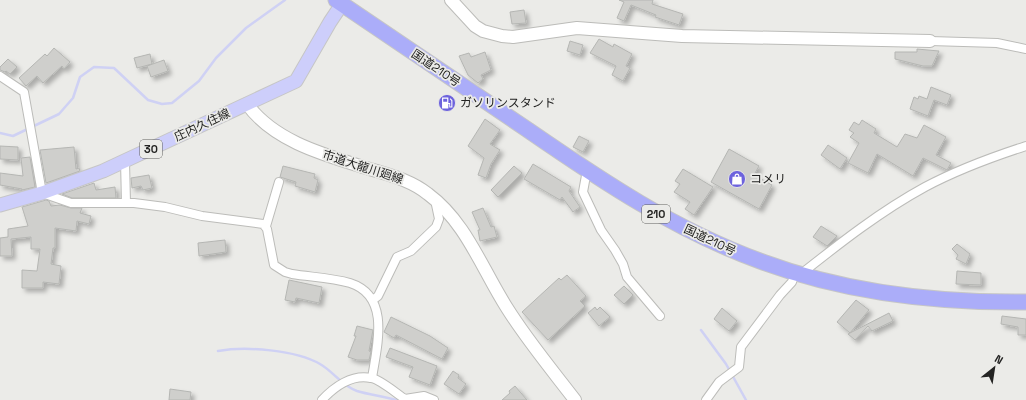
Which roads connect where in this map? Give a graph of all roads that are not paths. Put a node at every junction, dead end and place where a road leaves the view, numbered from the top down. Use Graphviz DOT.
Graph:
graph roads {
  1 [pos="451,0"];
  2 [pos="342,1"];
  3 [pos="930,41"];
  4 [pos="1026,49"];
  5 [pos="0,76"];
  6 [pos="246,104"];
  7 [pos="1026,146"];
  8 [pos="125,161"];
  9 [pos="587,170"];
  10 [pos="279,182"];
  11 [pos="42,193"];
  12 [pos="435,199"];
  13 [pos="126,203"];
  14 [pos="0,205"];
  15 [pos="266,226"];
  16 [pos="798,273"];
  17 [pos="374,299"];
  18 [pos="1026,302"];
  19 [pos="660,316"];
  20 [pos="372,378"];
  21 [pos="322,400"];
  22 [pos="434,400"];
  23 [pos="575,400"];
  24 [pos="706,400"];
  1 -- 3 [label="street"];
  2 -- 6 [label="main road, 庄内久住線 / 30"];
  2 -- 9 [label="highway, 国道210号 / 210"];
  3 -- 4 [label="street"];
  5 -- 11 [label="street"];
  6 -- 8 [label="main road, 庄内久住線 / 30"];
  6 -- 12 [label="street, 市道大龍川廻線"];
  7 -- 16 [label="street"];
  8 -- 11 [label="main road, 庄内久住線 / 30"];
  8 -- 13 [label="street"];
  9 -- 16 [label="highway, 国道210号 / 210"];
  9 -- 19 [label="street"];
  10 -- 15 [label="street"];
  11 -- 13 [label="street"];
  11 -- 14 [label="main road, 庄内久住線 / 30"];
  12 -- 17 [label="street"];
  12 -- 23 [label="street, 市道大龍川廻線"];
  13 -- 15 [label="street"];
  15 -- 17 [label="street"];
  16 -- 18 [label="highway, 国道210号 / 210"];
  16 -- 24 [label="street"];
  17 -- 20 [label="street"];
  20 -- 21 [label="street"];
  20 -- 22 [label="street"];
}
